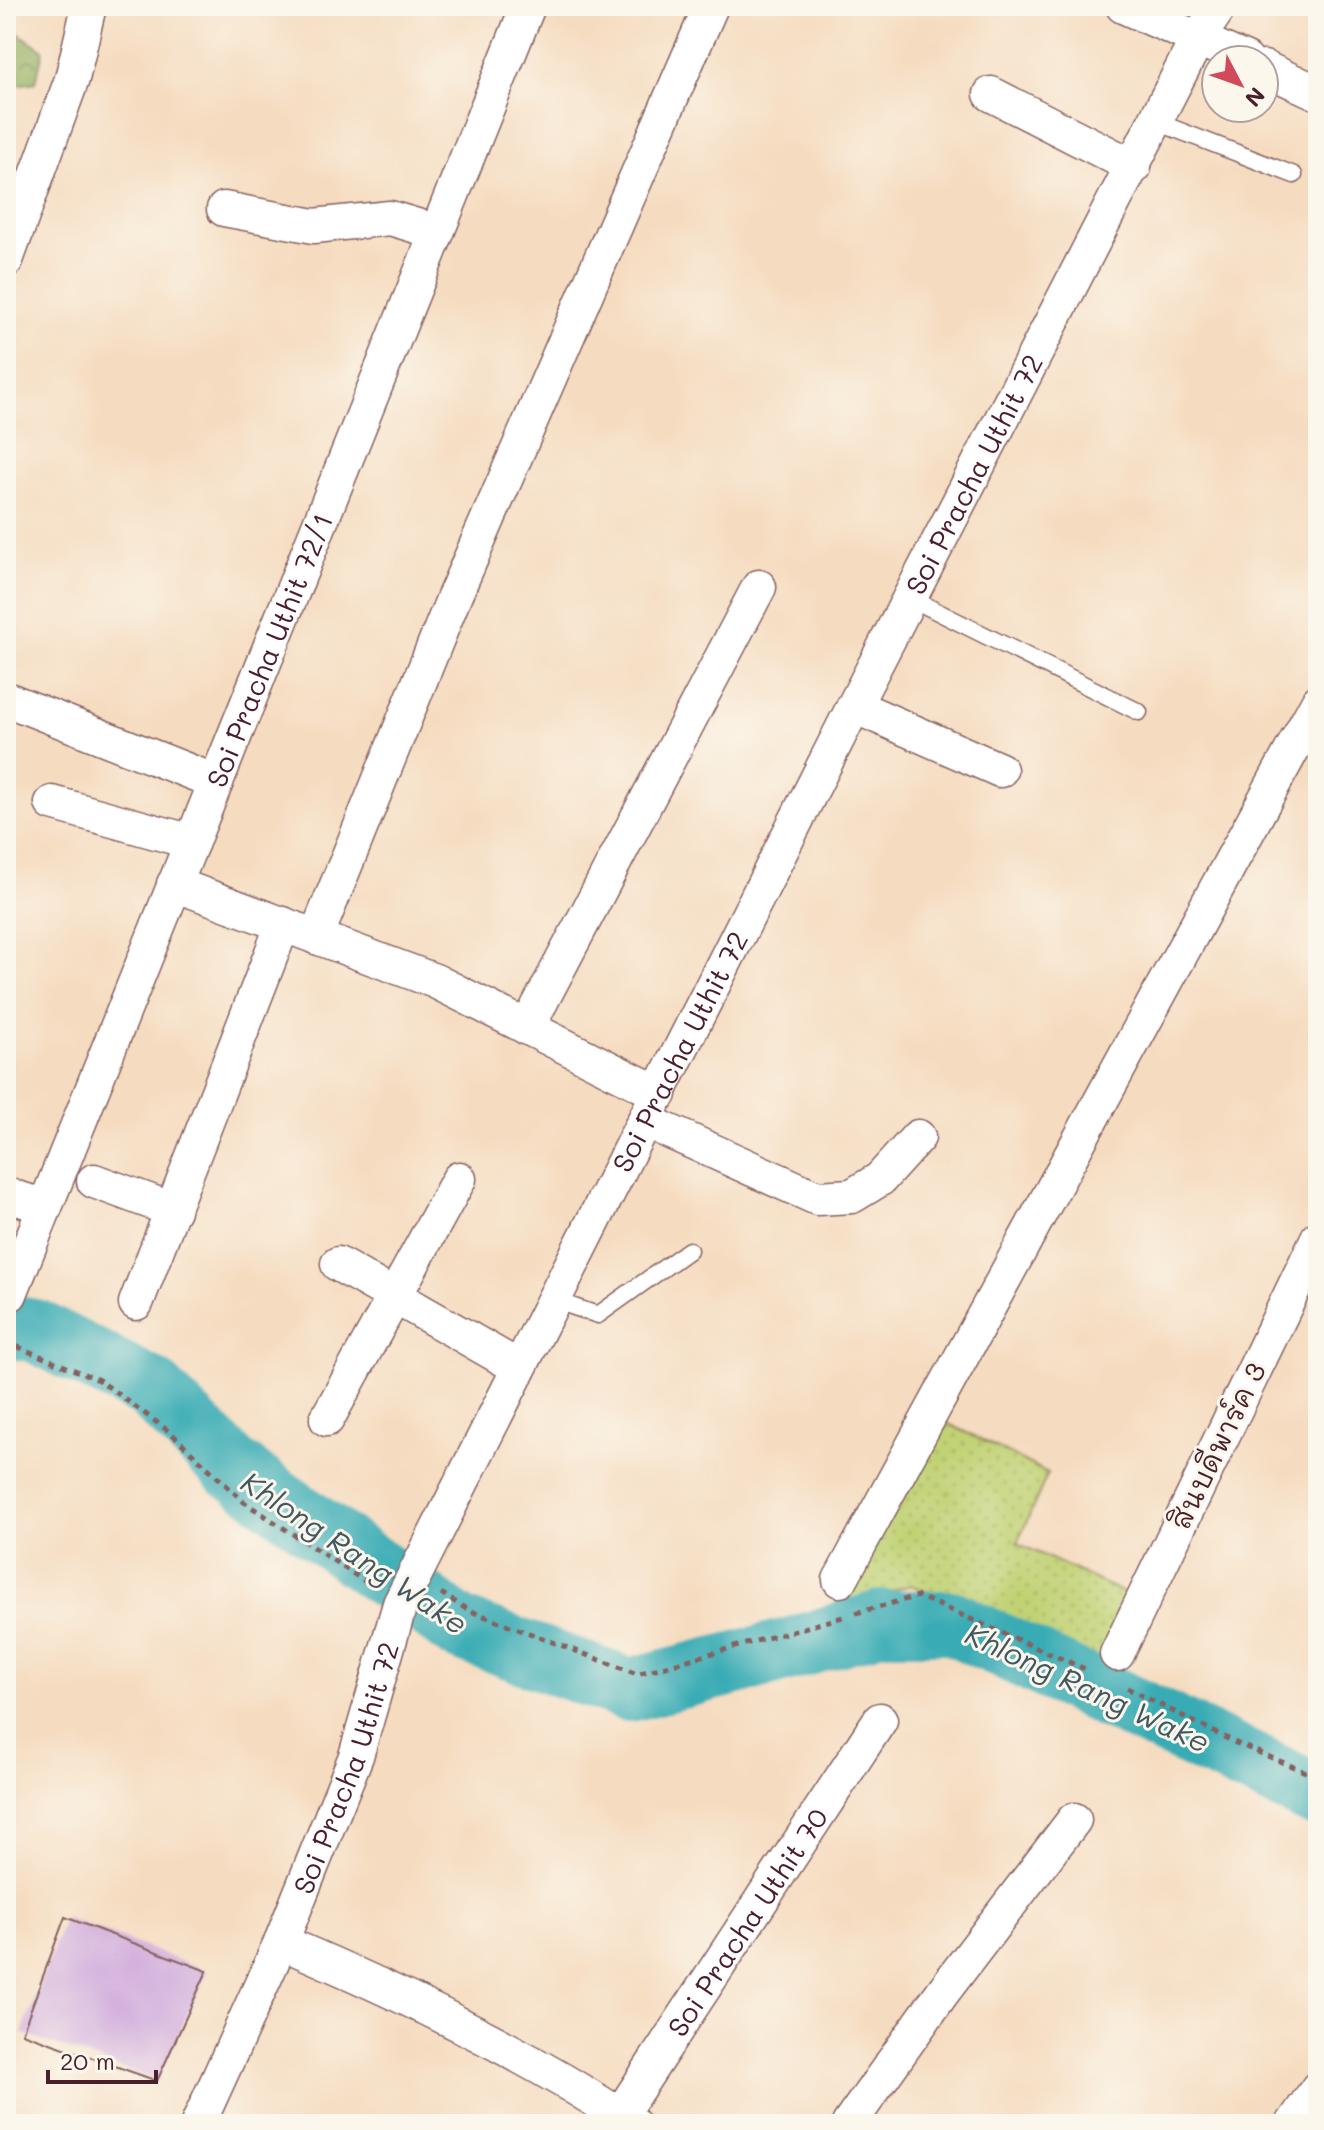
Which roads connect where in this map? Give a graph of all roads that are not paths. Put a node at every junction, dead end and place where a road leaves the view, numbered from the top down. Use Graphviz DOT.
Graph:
graph roads {
  1 [pos="89,6"];
  2 [pos="528,6"];
  3 [pos="711,6"];
  4 [pos="1123,6"];
  5 [pos="1220,6"];
  6 [pos="1198,38"];
  7 [pos="1211,44"];
  8 [pos="1280,75"];
  9 [pos="1318,93"];
  10 [pos="991,94"];
  11 [pos="1157,122"];
  12 [pos="1134,167"];
  13 [pos="1294,175"];
  14 [pos="224,209"];
  15 [pos="437,232"];
  16 [pos="6,260"];
  17 [pos="759,587"];
  18 [pos="910,598"];
  19 [pos="6,699"];
  20 [pos="1318,702"];
  21 [pos="854,706"];
  22 [pos="1139,712"];
  23 [pos="1000,770"];
  24 [pos="216,782"];
  25 [pos="52,803"];
  26 [pos="192,842"];
  27 [pos="174,884"];
  28 [pos="283,924"];
  29 [pos="316,937"];
  30 [pos="527,1028"];
  31 [pos="653,1107"];
  32 [pos="918,1137"];
  33 [pos="459,1179"];
  34 [pos="94,1181"];
  35 [pos="6,1195"];
  36 [pos="44,1206"];
  37 [pos="173,1210"];
  38 [pos="1318,1238"];
  39 [pos="689,1250"];
  40 [pos="338,1264"];
  41 [pos="10,1294"];
  42 [pos="394,1296"];
  43 [pos="556,1301"];
  44 [pos="136,1303"];
  45 [pos="518,1367"];
  46 [pos="327,1419"];
  47 [pos="840,1580"];
  48 [pos="1116,1668"];
  49 [pos="880,1720"];
  50 [pos="1074,1820"];
  51 [pos="281,1942"];
  52 [pos="1318,2088"];
  53 [pos="622,2121"];
  54 [pos="198,2124"];
  55 [pos="849,2124"];
  56 [pos="1293,2124"];
  1 -- 16 [label="street"];
  2 -- 15 [label="street, Soi Pracha Uthit 72/1"];
  3 -- 29 [label="street"];
  4 -- 6 [label="street"];
  5 -- 6 [label="street, Soi Pracha Uthit 72"];
  6 -- 7 [label="street"];
  6 -- 11 [label="street, Soi Pracha Uthit 72"];
  8 -- 9 [label="street"];
  10 -- 12 [label="street"];
  11 -- 12 [label="street, Soi Pracha Uthit 72"];
  11 -- 13 [label="lane"];
  12 -- 18 [label="street, Soi Pracha Uthit 72"];
  14 -- 15 [label="street"];
  15 -- 24 [label="street, Soi Pracha Uthit 72/1"];
  17 -- 30 [label="street"];
  18 -- 21 [label="street, Soi Pracha Uthit 72"];
  18 -- 22 [label="lane"];
  19 -- 24 [label="street"];
  20 -- 47 [label="street"];
  21 -- 23 [label="street"];
  21 -- 31 [label="street, Soi Pracha Uthit 72"];
  24 -- 26 [label="street, Soi Pracha Uthit 72/1"];
  25 -- 26 [label="street"];
  26 -- 27 [label="street, Soi Pracha Uthit 72/1"];
  27 -- 28 [label="street"];
  27 -- 36 [label="street, Soi Pracha Uthit 72/1"];
  28 -- 29 [label="street"];
  28 -- 37 [label="street"];
  29 -- 30 [label="street"];
  30 -- 31 [label="street"];
  31 -- 32 [label="street"];
  31 -- 43 [label="street, Soi Pracha Uthit 72"];
  33 -- 42 [label="street"];
  34 -- 37 [label="street"];
  35 -- 36 [label="street"];
  36 -- 41 [label="street, Soi Pracha Uthit 72/1"];
  37 -- 44 [label="street"];
  38 -- 48 [label="street, สินบดีพาร์ค 3"];
  39 -- 43 [label="lane"];
  40 -- 42 [label="street"];
  42 -- 45 [label="street"];
  42 -- 46 [label="street"];
  43 -- 45 [label="street, Soi Pracha Uthit 72"];
  45 -- 51 [label="street, Soi Pracha Uthit 72"];
  49 -- 53 [label="street, Soi Pracha Uthit 70"];
  50 -- 55 [label="street"];
  51 -- 53 [label="street"];
  51 -- 54 [label="street, Soi Pracha Uthit 72"];
  52 -- 56 [label="street"];
}
